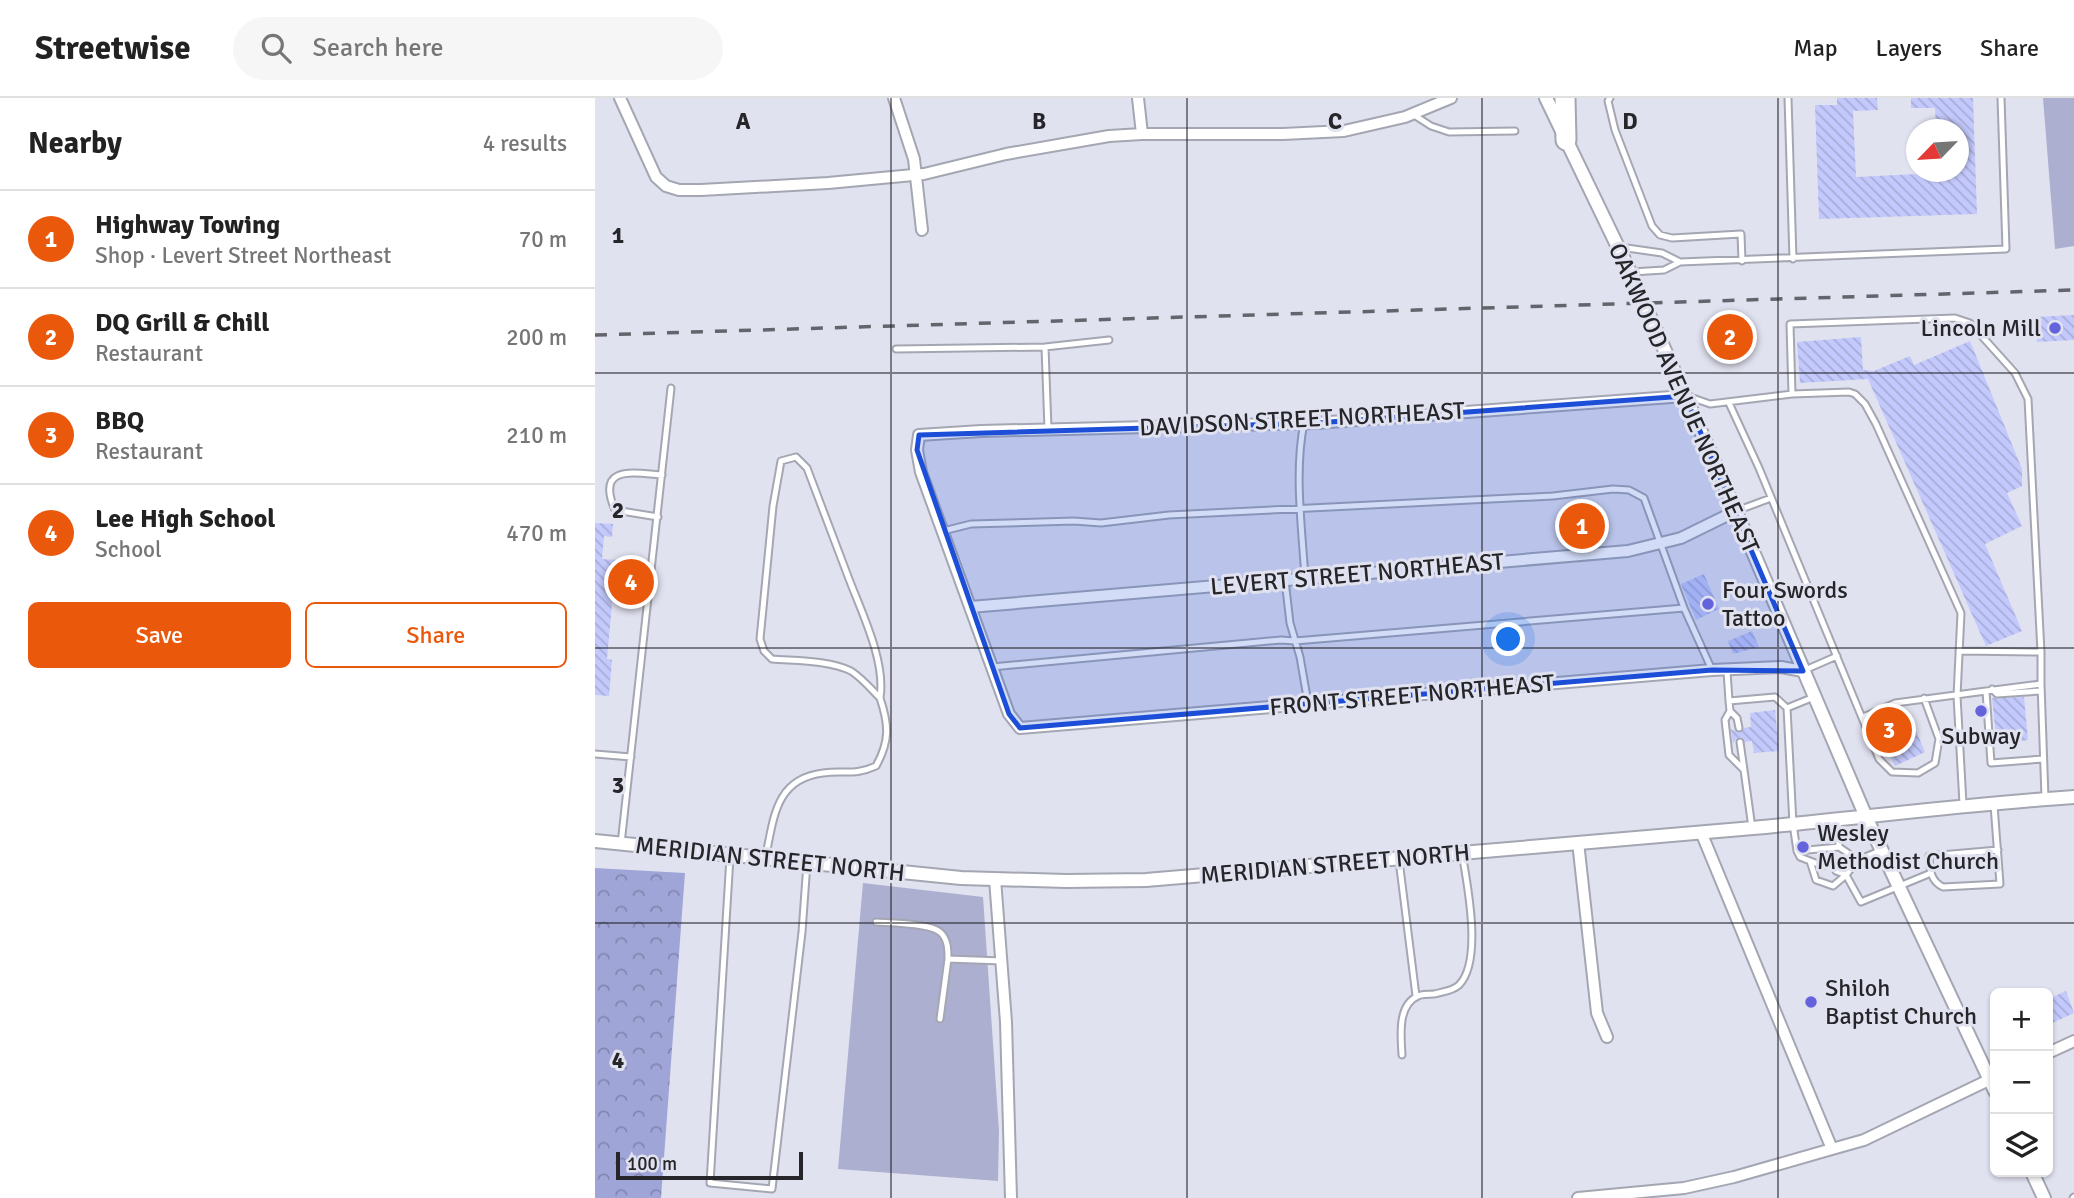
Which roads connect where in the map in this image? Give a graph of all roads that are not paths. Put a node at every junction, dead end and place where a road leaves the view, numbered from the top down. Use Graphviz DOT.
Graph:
graph roads {
  1 [pos="621,98"];
  2 [pos="894,98"];
  3 [pos="1138,98"];
  4 [pos="1451,98"];
  5 [pos="1546,98"];
  6 [pos="1565,98"];
  7 [pos="1610,98"];
  8 [pos="1788,98"];
  9 [pos="2001,98"];
  10 [pos="1412,114"];
  11 [pos="1515,131"];
  12 [pos="1142,134"];
  13 [pos="1566,140"];
  14 [pos="916,174"];
  15 [pos="922,230"];
  16 [pos="1618,247"];
  17 [pos="1793,259"];
  18 [pos="1742,261"];
  19 [pos="1680,262"];
  20 [pos="1630,272"];
  21 [pos="1109,340"];
  22 [pos="1045,347"];
  23 [pos="896,349"];
  24 [pos="671,388"];
  25 [pos="1792,394"];
  26 [pos="1685,396"];
  27 [pos="1729,403"];
  28 [pos="1304,423"];
  29 [pos="1048,429"];
  30 [pos="662,475"];
  31 [pos="1771,498"];
  32 [pos="1301,508"];
  33 [pos="1736,511"];
  34 [pos="658,517"];
  35 [pos="943,531"];
  36 [pos="1659,544"];
  37 [pos="1305,578"];
  38 [pos="1285,580"];
  39 [pos="970,607"];
  40 [pos="1683,608"];
  41 [pos="1295,641"];
  42 [pos="1959,651"];
  43 [pos="2041,652"];
  44 [pos="1837,656"];
  45 [pos="992,667"];
  46 [pos="1713,670"];
  47 [pos="1727,671"];
  48 [pos="1803,671"];
  49 [pos="2041,687"];
  50 [pos="1989,690"];
  51 [pos="1957,696"];
  52 [pos="1814,697"];
  53 [pos="880,698"];
  54 [pos="1924,698"];
  55 [pos="1729,701"];
  56 [pos="1308,703"];
  57 [pos="1787,708"];
  58 [pos="1730,711"];
  59 [pos="1863,717"];
  60 [pos="1739,728"];
  61 [pos="1740,742"];
  62 [pos="595,754"];
  63 [pos="631,757"];
  64 [pos="2043,759"];
  65 [pos="1744,770"];
  66 [pos="2074,797"];
  67 [pos="2045,799"];
  68 [pos="1994,804"];
  69 [pos="1963,807"];
  70 [pos="1866,817"];
  71 [pos="1838,820"];
  72 [pos="1793,824"];
  73 [pos="1752,828"];
  74 [pos="1701,832"];
  75 [pos="595,841"];
  76 [pos="1578,842"];
  77 [pos="621,844"];
  78 [pos="1839,847"];
  79 [pos="1882,850"];
  80 [pos="1998,850"];
  81 [pos="1797,851"];
  82 [pos="1462,853"];
  83 [pos="730,855"];
  84 [pos="765,859"];
  85 [pos="1398,859"];
  86 [pos="1859,860"];
  87 [pos="1810,861"];
  88 [pos="807,863"];
  89 [pos="1823,866"];
  90 [pos="1836,872"];
  91 [pos="1931,873"];
  92 [pos="1846,875"];
  93 [pos="995,879"];
  94 [pos="1899,886"];
  95 [pos="876,922"];
  96 [pos="948,959"];
  97 [pos="1002,961"];
  98 [pos="1416,996"];
  99 [pos="940,1019"];
  100 [pos="1607,1037"];
  101 [pos="2074,1041"];
  102 [pos="2052,1051"];
  103 [pos="1402,1055"];
  104 [pos="1990,1077"];
  105 [pos="1990,1084"];
  106 [pos="1832,1149"];
  107 [pos="2034,1177"];
  108 [pos="1011,1198"];
  109 [pos="1578,1198"];
  110 [pos="2044,1198"];
  1 -- 14 [label="street"];
  2 -- 14 [label="street"];
  3 -- 12 [label="street"];
  4 -- 10 [label="street"];
  5 -- 13 [label="street, OAKWOOD AVENUE NORTHEAST"];
  6 -- 13 [label="highway"];
  7 -- 18 [label="lane"];
  8 -- 17 [label="lane"];
  9 -- 17 [label="lane"];
  10 -- 11 [label="lane"];
  10 -- 12 [label="street"];
  12 -- 14 [label="street"];
  13 -- 16 [label="street, OAKWOOD AVENUE NORTHEAST"];
  14 -- 15 [label="street"];
  16 -- 19 [label="lane"];
  16 -- 20 [label="street, OAKWOOD AVENUE NORTHEAST"];
  17 -- 18 [label="lane"];
  18 -- 19 [label="lane"];
  19 -- 20 [label="lane"];
  20 -- 26 [label="street, OAKWOOD AVENUE NORTHEAST"];
  21 -- 22 [label="lane"];
  22 -- 23 [label="lane"];
  22 -- 29 [label="lane"];
  24 -- 30 [label="lane"];
  25 -- 27 [label="lane"];
  25 -- 42 [label="lane"];
  25 -- 43 [label="lane"];
  26 -- 27 [label="lane"];
  26 -- 28 [label="street, DAVIDSON STREET NORTHEAST"];
  26 -- 33 [label="street, OAKWOOD AVENUE NORTHEAST"];
  27 -- 31 [label="lane"];
  28 -- 29 [label="street, DAVIDSON STREET NORTHEAST"];
  28 -- 32 [label="lane"];
  29 -- 35 [label="street, DAVIDSON STREET NORTHEAST"];
  30 -- 34 [label="lane"];
  30 -- 34 [label="lane"];
  31 -- 33 [label="lane"];
  31 -- 44 [label="lane"];
  32 -- 35 [label="lane"];
  32 -- 36 [label="lane"];
  32 -- 37 [label="lane"];
  33 -- 36 [label="street, LEVERT STREET NORTHEAST"];
  33 -- 48 [label="street, OAKWOOD AVENUE NORTHEAST"];
  34 -- 63 [label="lane"];
  35 -- 39 [label="street"];
  36 -- 37 [label="street, LEVERT STREET NORTHEAST"];
  36 -- 40 [label="lane"];
  37 -- 38 [label="street, LEVERT STREET NORTHEAST"];
  38 -- 39 [label="street, LEVERT STREET NORTHEAST"];
  38 -- 41 [label="lane"];
  39 -- 45 [label="street"];
  40 -- 41 [label="lane"];
  40 -- 46 [label="lane"];
  41 -- 45 [label="lane"];
  41 -- 56 [label="lane"];
  42 -- 43 [label="lane"];
  42 -- 51 [label="lane"];
  43 -- 49 [label="lane"];
  44 -- 48 [label="lane"];
  44 -- 59 [label="lane"];
  45 -- 56 [label="street, FRONT STREET NORTHEAST"];
  46 -- 47 [label="street, FRONT STREET NORTHEAST"];
  46 -- 56 [label="street, FRONT STREET NORTHEAST"];
  47 -- 48 [label="street, FRONT STREET NORTHEAST"];
  47 -- 55 [label="lane"];
  48 -- 52 [label="street, OAKWOOD AVENUE NORTHEAST"];
  49 -- 50 [label="lane"];
  49 -- 64 [label="lane"];
  50 -- 51 [label="lane"];
  50 -- 64 [label="lane"];
  51 -- 54 [label="lane"];
  51 -- 69 [label="lane"];
  52 -- 57 [label="lane"];
  52 -- 70 [label="street, OAKWOOD AVENUE NORTHEAST"];
  53 -- 53 [label="lane"];
  53 -- 84 [label="lane"];
  54 -- 59 [label="lane"];
  54 -- 59 [label="lane"];
  55 -- 57 [label="lane"];
  55 -- 58 [label="lane"];
  57 -- 72 [label="lane"];
  58 -- 60 [label="lane"];
  58 -- 65 [label="lane"];
  61 -- 65 [label="lane"];
  62 -- 63 [label="lane"];
  63 -- 77 [label="lane"];
  64 -- 67 [label="lane"];
  65 -- 73 [label="lane"];
  66 -- 67 [label="street, MERIDIAN STREET NORTH"];
  67 -- 68 [label="street, MERIDIAN STREET NORTH"];
  68 -- 69 [label="street, MERIDIAN STREET NORTH"];
  68 -- 80 [label="lane"];
  69 -- 70 [label="street, MERIDIAN STREET NORTH"];
  70 -- 71 [label="street, MERIDIAN STREET NORTH"];
  70 -- 79 [label="street, OAKWOOD AVENUE NORTHEAST"];
  71 -- 72 [label="street, MERIDIAN STREET NORTH"];
  71 -- 78 [label="lane"];
  72 -- 73 [label="street, MERIDIAN STREET NORTH"];
  72 -- 81 [label="lane"];
  73 -- 74 [label="street, MERIDIAN STREET NORTH"];
  74 -- 76 [label="street, MERIDIAN STREET NORTH"];
  74 -- 106 [label="street"];
  75 -- 77 [label="street, MERIDIAN STREET NORTH"];
  76 -- 82 [label="street, MERIDIAN STREET NORTH"];
  76 -- 100 [label="street"];
  77 -- 83 [label="street, MERIDIAN STREET NORTH"];
  78 -- 81 [label="lane"];
  78 -- 86 [label="lane"];
  79 -- 86 [label="lane"];
  79 -- 94 [label="street, OAKWOOD AVENUE NORTHEAST"];
  80 -- 91 [label="lane"];
  80 -- 91 [label="lane"];
  81 -- 87 [label="lane"];
  82 -- 85 [label="street, MERIDIAN STREET NORTH"];
  82 -- 98 [label="lane"];
  83 -- 84 [label="street, MERIDIAN STREET NORTH"];
  83 -- 88 [label="lane"];
  84 -- 88 [label="street, MERIDIAN STREET NORTH"];
  85 -- 93 [label="street, MERIDIAN STREET NORTH"];
  85 -- 98 [label="lane"];
  86 -- 92 [label="lane"];
  87 -- 89 [label="lane"];
  87 -- 92 [label="lane"];
  88 -- 93 [label="street, MERIDIAN STREET NORTH"];
  90 -- 92 [label="lane"];
  91 -- 94 [label="lane"];
  92 -- 94 [label="lane"];
  93 -- 97 [label="street"];
  94 -- 104 [label="street, OAKWOOD AVENUE NORTHEAST"];
  95 -- 96 [label="lane"];
  96 -- 97 [label="lane"];
  96 -- 99 [label="lane"];
  97 -- 108 [label="street"];
  98 -- 103 [label="lane"];
  101 -- 102 [label="street"];
  105 -- 106 [label="street"];
  106 -- 109 [label="street"];
  107 -- 110 [label="street"];
}
